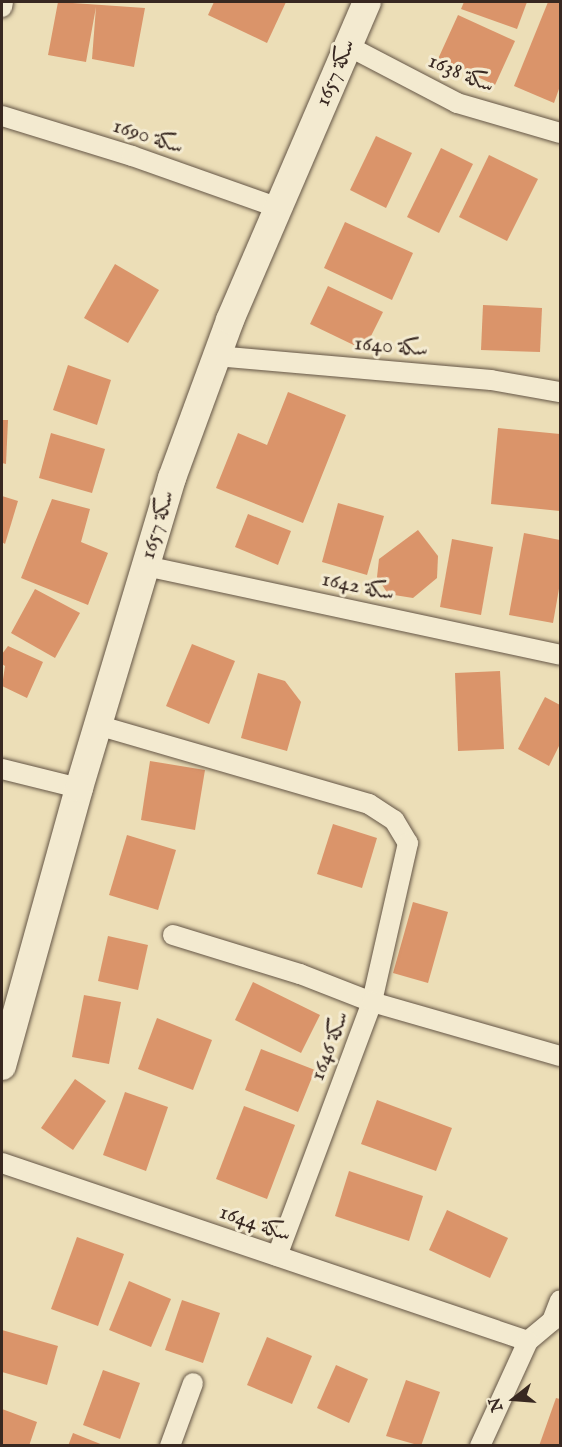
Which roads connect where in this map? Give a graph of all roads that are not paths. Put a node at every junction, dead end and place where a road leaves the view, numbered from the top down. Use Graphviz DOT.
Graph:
graph roads {
  1 [pos="3,2"];
  2 [pos="367,2"];
  3 [pos="2,7"];
  4 [pos="348,46"];
  5 [pos="2,117"];
  6 [pos="561,134"];
  7 [pos="279,208"];
  8 [pos="216,356"];
  9 [pos="561,392"];
  10 [pos="146,566"];
  11 [pos="561,655"];
  12 [pos="97,725"];
  13 [pos="2,769"];
  14 [pos="79,788"];
  15 [pos="173,935"];
  16 [pos="372,1002"];
  17 [pos="561,1056"];
  18 [pos="2,1066"];
  19 [pos="2,1163"];
  20 [pos="277,1256"];
  21 [pos="561,1300"];
  22 [pos="528,1341"];
  23 [pos="193,1383"];
  24 [pos="170,1446"];
  25 [pos="480,1446"];
  1 -- 3 [label="street"];
  2 -- 4 [label="street, سكة 1657"];
  4 -- 6 [label="street, سكة 1638"];
  4 -- 7 [label="street, سكة 1657"];
  5 -- 7 [label="street, سكة 1690"];
  7 -- 8 [label="street, سكة 1657"];
  8 -- 9 [label="street, سكة 1640"];
  8 -- 10 [label="street, سكة 1657"];
  10 -- 11 [label="street, سكة 1642"];
  10 -- 12 [label="street, سكة 1657"];
  12 -- 14 [label="street, سكة 1657"];
  12 -- 16 [label="street"];
  13 -- 14 [label="street"];
  14 -- 18 [label="street, سكة 1657"];
  15 -- 16 [label="street"];
  16 -- 17 [label="street, سكة 1646"];
  16 -- 20 [label="street, سكة 1646"];
  19 -- 20 [label="street, سكة 1644"];
  20 -- 22 [label="street, سكة 1644"];
  21 -- 22 [label="street"];
  22 -- 25 [label="street"];
  23 -- 24 [label="street"];
}
